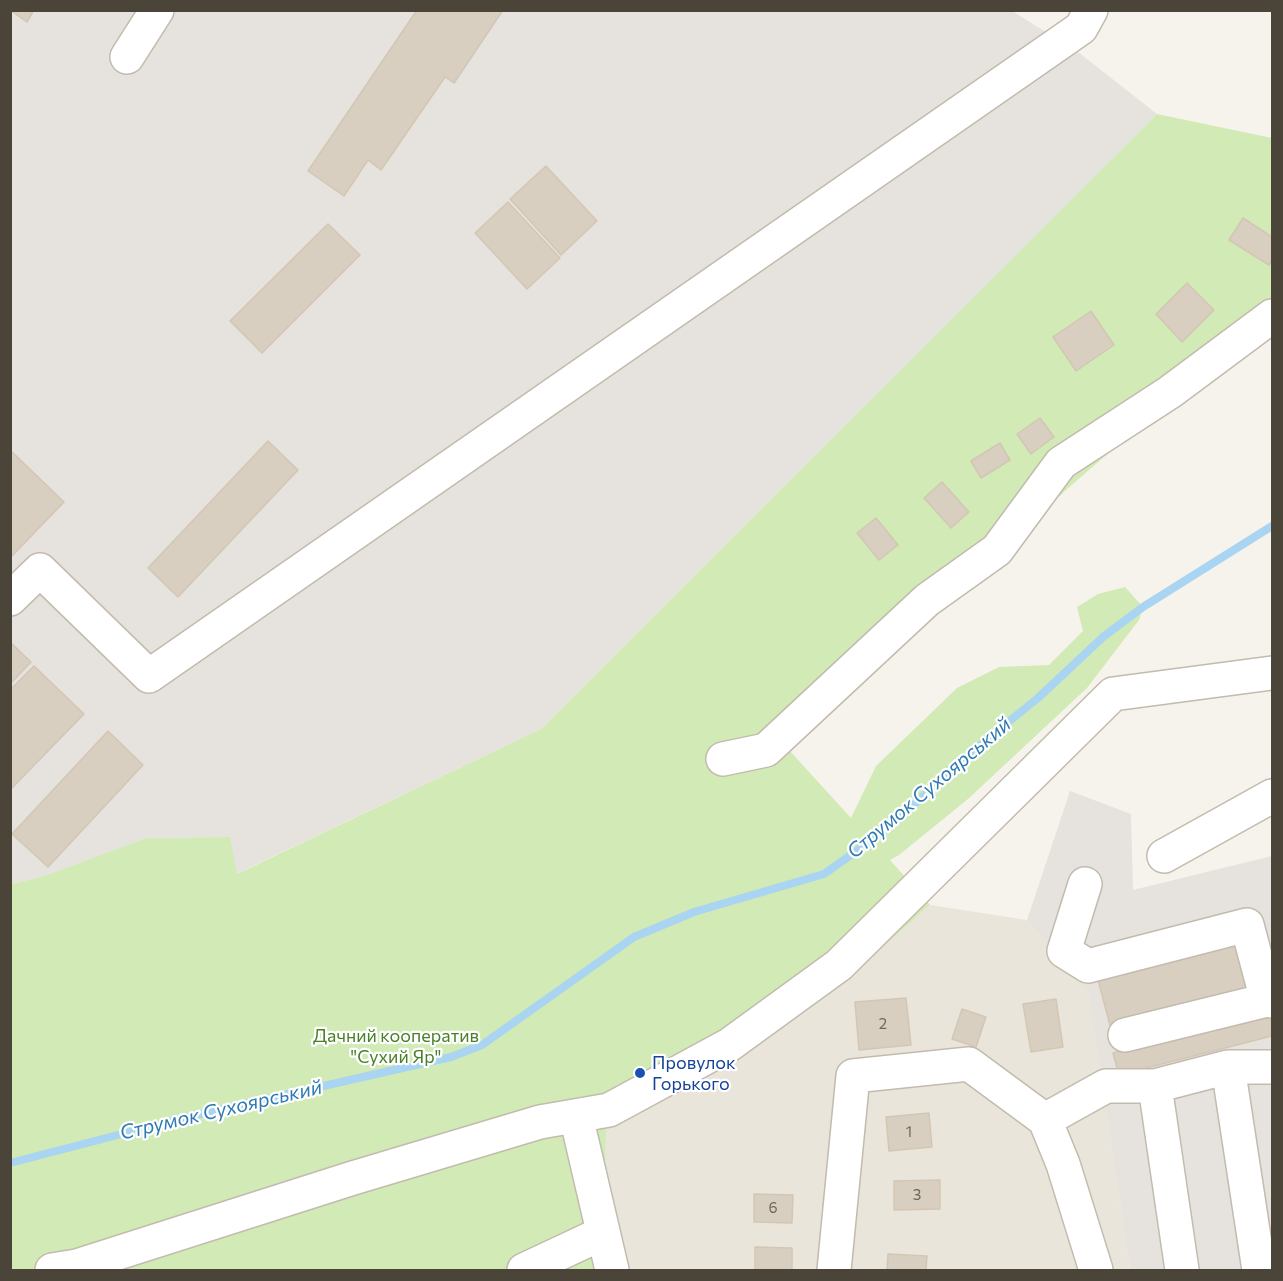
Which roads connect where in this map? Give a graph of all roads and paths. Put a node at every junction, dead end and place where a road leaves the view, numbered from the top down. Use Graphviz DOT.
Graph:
graph roads {
  1 [pos="157,10"];
  2 [pos="1090,10"];
  3 [pos="127,57"];
  4 [pos="1272,316"];
  5 [pos="10,599"];
  6 [pos="1272,673"];
  7 [pos="723,759"];
  8 [pos="1272,796"];
  9 [pos="1164,856"];
  10 [pos="1085,884"];
  11 [pos="1270,1000"];
  12 [pos="1125,1035"];
  13 [pos="1228,1067"];
  14 [pos="1272,1067"];
  15 [pos="1155,1086"];
  16 [pos="576,1116"];
  17 [pos="1045,1120"];
  18 [pos="603,1233"];
  19 [pos="52,1270"];
  20 [pos="524,1270"];
  21 [pos="612,1270"];
  22 [pos="834,1270"];
  23 [pos="1096,1270"];
  24 [pos="1182,1270"];
  25 [pos="1258,1270"];
  1 -- 3 [label="street"];
  2 -- 5 [label="street"];
  4 -- 7 [label="street"];
  6 -- 16 [label="street"];
  8 -- 9 [label="street"];
  10 -- 11 [label="street"];
  11 -- 12 [label="street"];
  13 -- 14 [label="street"];
  13 -- 15 [label="street"];
  13 -- 25 [label="street"];
  15 -- 17 [label="street"];
  15 -- 24 [label="street"];
  16 -- 18 [label="street"];
  16 -- 19 [label="street"];
  17 -- 22 [label="street"];
  17 -- 23 [label="street"];
  18 -- 20 [label="street"];
  18 -- 21 [label="street"];
}
